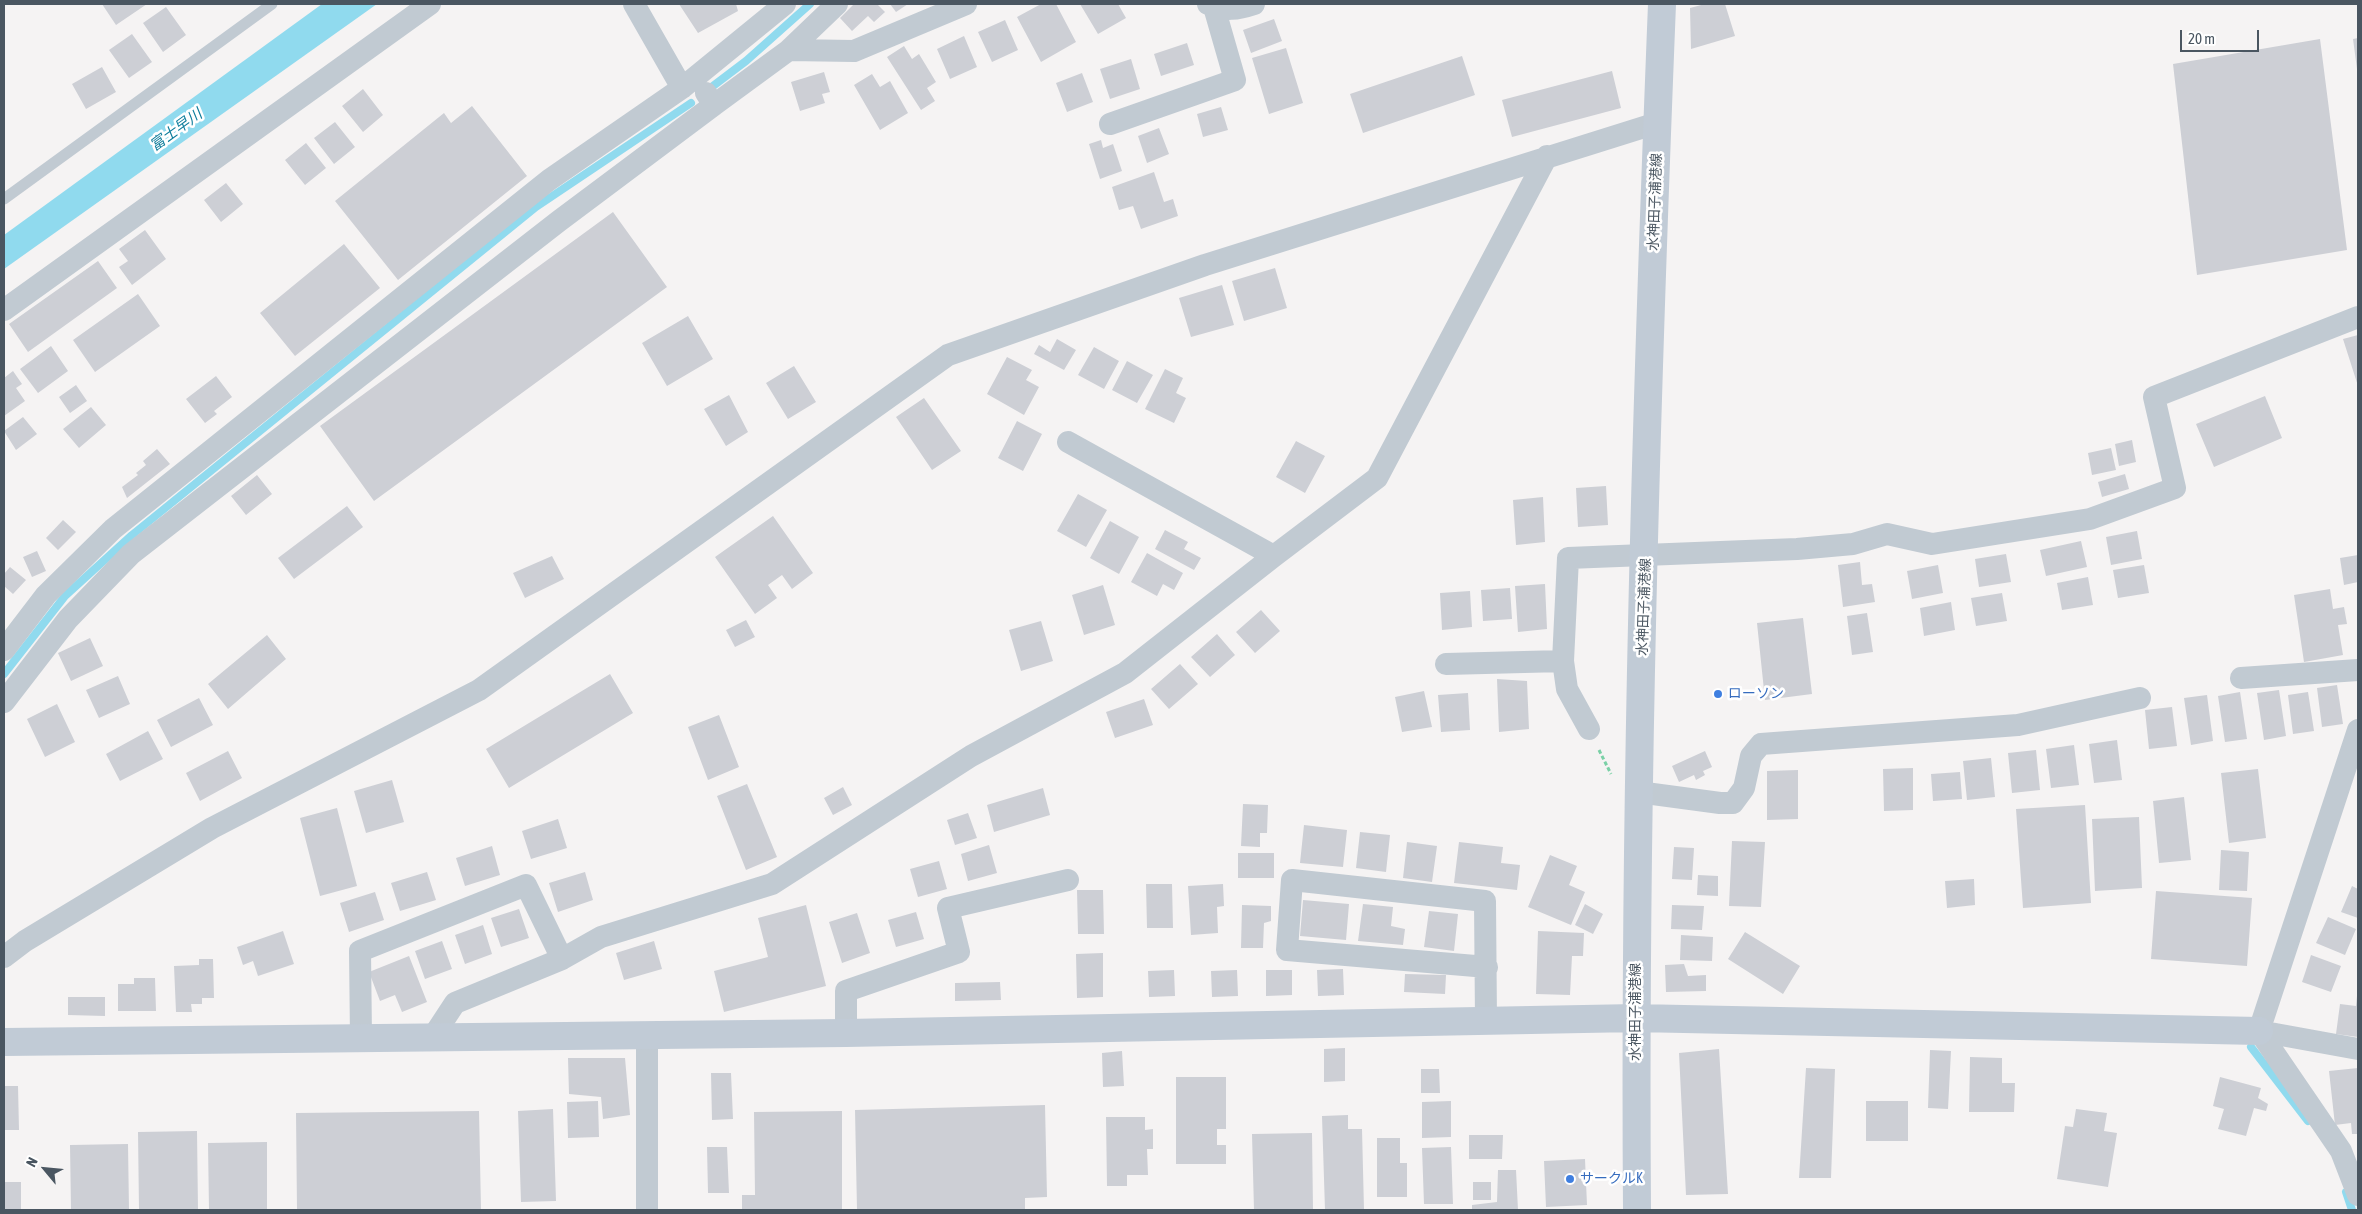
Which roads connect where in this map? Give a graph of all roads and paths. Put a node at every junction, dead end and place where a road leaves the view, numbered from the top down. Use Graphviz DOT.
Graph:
graph roads {
  1 [pos="272,4"];
  2 [pos="430,4"];
  3 [pos="634,4"];
  4 [pos="785,4"];
  5 [pos="836,4"];
  6 [pos="966,4"];
  7 [pos="1254,4"];
  8 [pos="1662,4"];
  9 [pos="1211,5"];
  10 [pos="789,50"];
  11 [pos="689,84"];
  12 [pos="714,105"];
  13 [pos="1657,123"];
  14 [pos="1110,124"];
  15 [pos="1547,156"];
  16 [pos="4,199"];
  17 [pos="4,310"];
  18 [pos="2358,317"];
  19 [pos="1068,442"];
  20 [pos="1645,553"];
  21 [pos="1274,556"];
  22 [pos="4,650"];
  23 [pos="1563,661"];
  24 [pos="1446,664"];
  25 [pos="2358,670"];
  26 [pos="2241,678"];
  27 [pos="2140,698"];
  28 [pos="4,702"];
  29 [pos="1589,729"];
  30 [pos="2358,734"];
  31 [pos="1638,792"];
  32 [pos="1068,880"];
  33 [pos="4,957"];
  34 [pos="562,959"];
  35 [pos="1487,967"];
  36 [pos="1636,1018"];
  37 [pos="1486,1021"];
  38 [pos="2259,1031"];
  39 [pos="846,1034"];
  40 [pos="647,1036"];
  41 [pos="362,1038"];
  42 [pos="432,1038"];
  43 [pos="4,1042"];
  44 [pos="2358,1049"];
  45 [pos="2358,1195"];
  46 [pos="647,1210"];
  47 [pos="1638,1210"];
  1 -- 16 [label="lane"];
  2 -- 17 [label="street"];
  3 -- 11 [label="street"];
  4 -- 11 [label="street"];
  5 -- 10 [label="street"];
  6 -- 10 [label="street"];
  7 -- 9 [label="street"];
  8 -- 13 [label="street, 水神田子浦港線"];
  9 -- 14 [label="street"];
  10 -- 12 [label="street"];
  11 -- 12 [label="street"];
  11 -- 22 [label="street"];
  12 -- 28 [label="street"];
  13 -- 15 [label="street"];
  13 -- 20 [label="street, 水神田子浦港線"];
  15 -- 21 [label="street"];
  15 -- 33 [label="street"];
  18 -- 20 [label="street"];
  19 -- 21 [label="street"];
  20 -- 23 [label="street"];
  20 -- 31 [label="street, 水神田子浦港線"];
  21 -- 34 [label="street"];
  23 -- 24 [label="street"];
  23 -- 29 [label="street"];
  25 -- 26 [label="street"];
  27 -- 31 [label="street"];
  29 -- 31 [label="path"];
  30 -- 38 [label="street"];
  31 -- 36 [label="street, 水神田子浦港線"];
  32 -- 39 [label="street"];
  34 -- 41 [label="street"];
  34 -- 42 [label="street"];
  35 -- 35 [label="street"];
  35 -- 37 [label="street"];
  36 -- 37 [label="street"];
  36 -- 38 [label="street"];
  36 -- 47 [label="street, 水神田子浦港線"];
  37 -- 39 [label="street"];
  38 -- 44 [label="street"];
  38 -- 45 [label="street"];
  39 -- 40 [label="street"];
  40 -- 42 [label="street"];
  40 -- 46 [label="street"];
  41 -- 42 [label="street"];
  41 -- 43 [label="street"];
}
